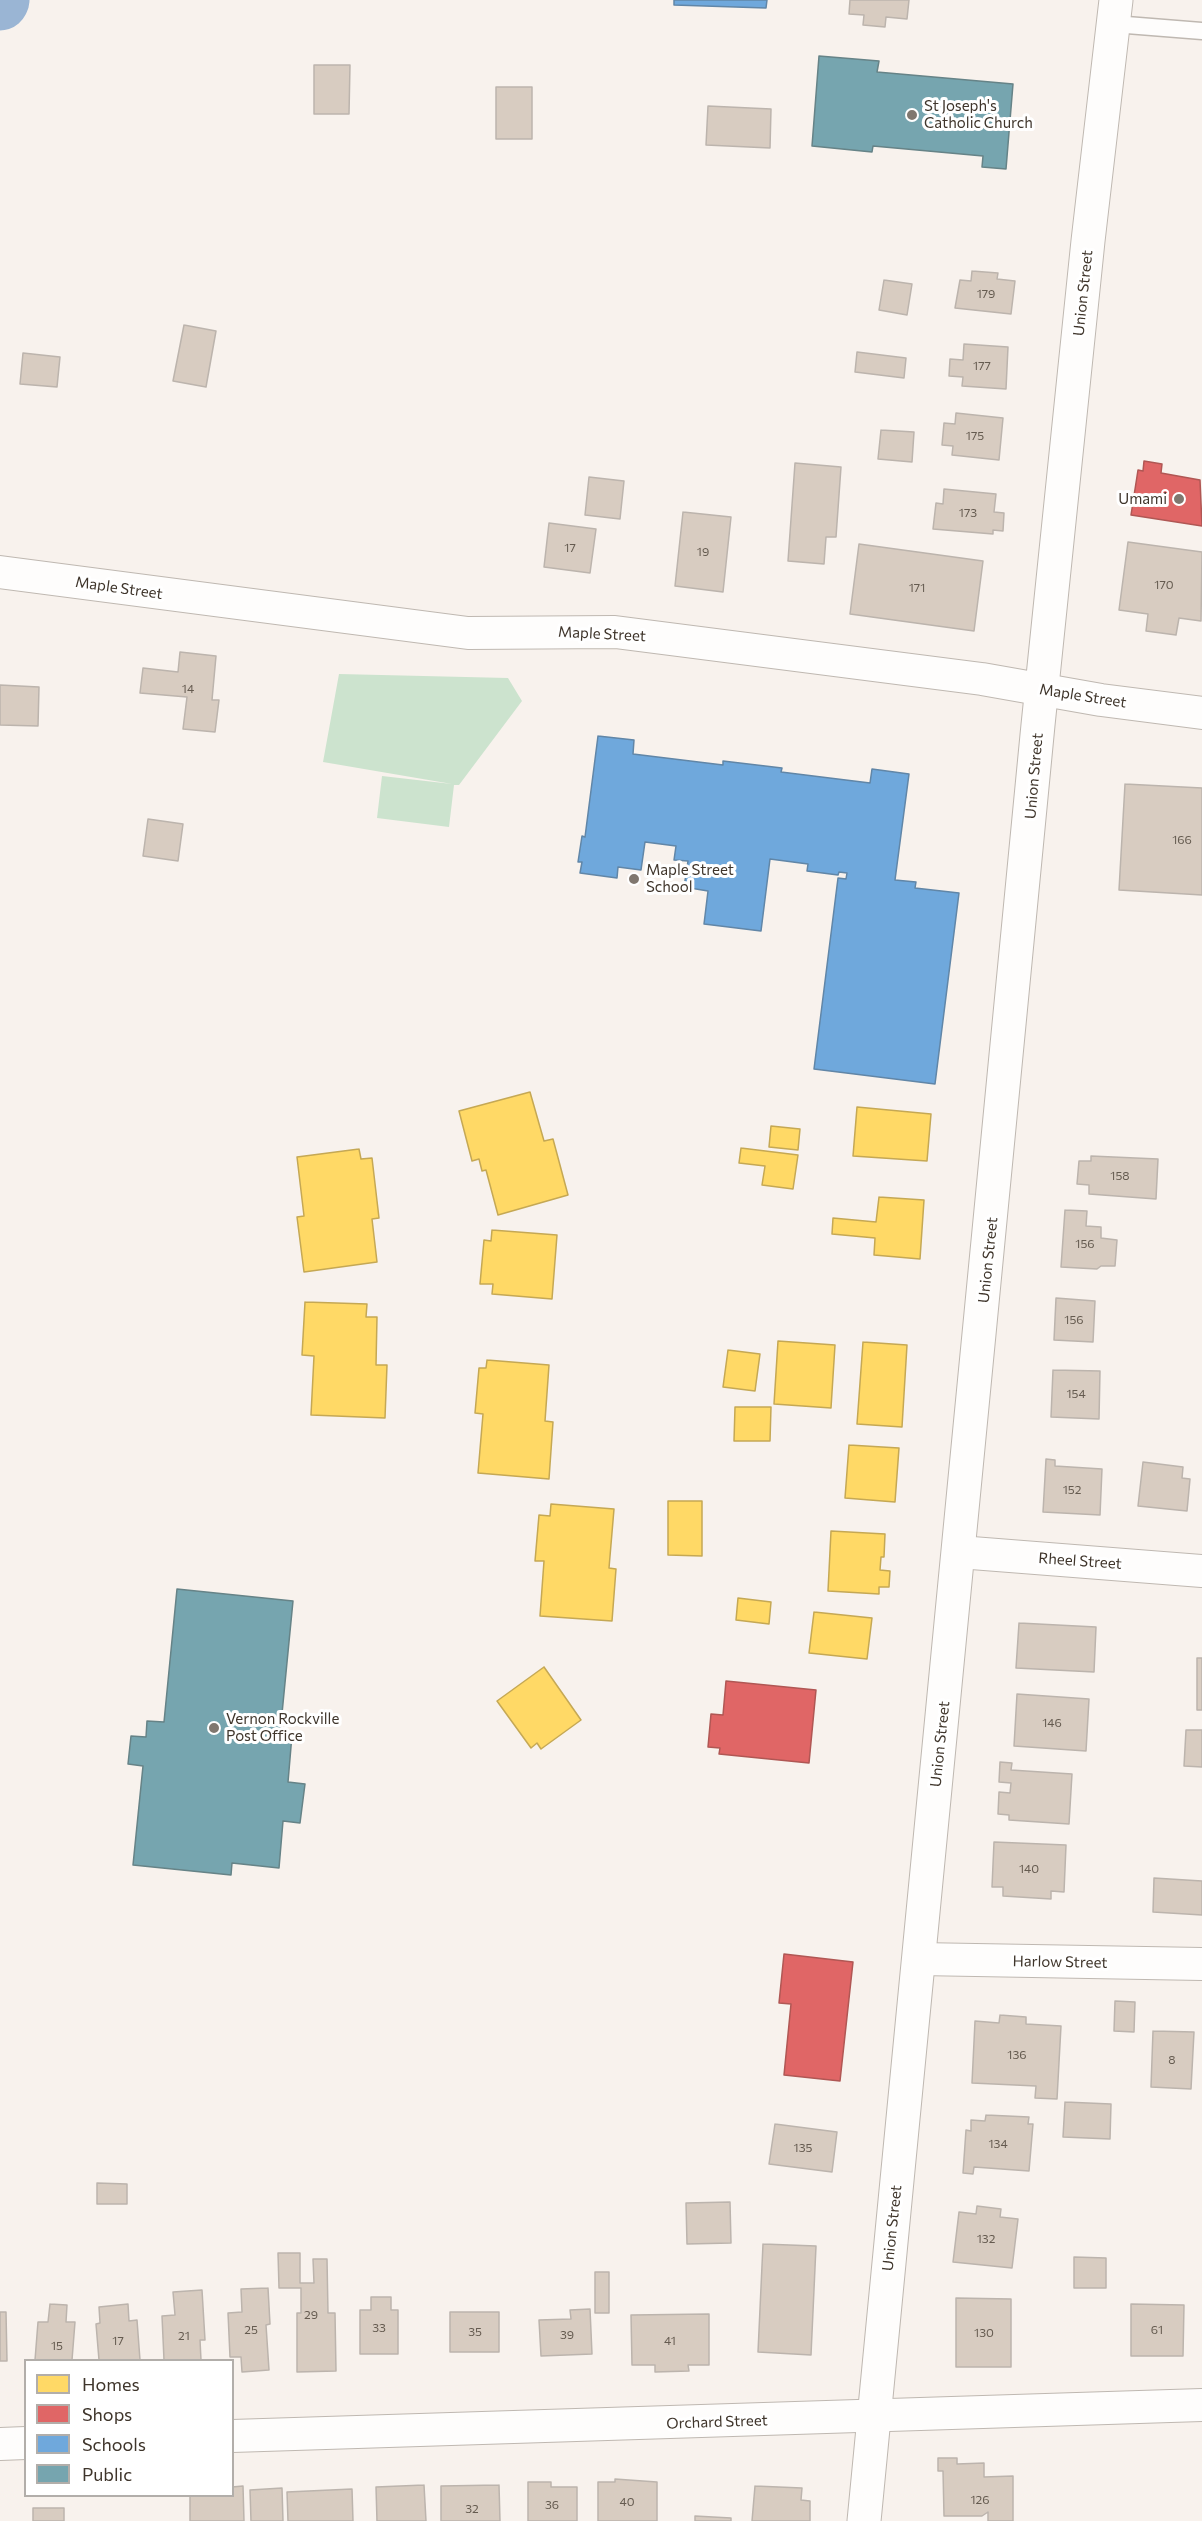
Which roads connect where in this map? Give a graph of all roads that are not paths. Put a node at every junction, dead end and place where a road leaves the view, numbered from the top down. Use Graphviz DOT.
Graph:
graph roads {
  1 [pos="1115,12"];
  2 [pos="1202,31"];
  3 [pos="0,572"];
  4 [pos="1042,689"];
  5 [pos="1202,713"];
  6 [pos="959,1552"];
  7 [pos="1202,1571"];
  8 [pos="919,1959"];
  9 [pos="1202,1964"];
  10 [pos="1202,2405"];
  11 [pos="874,2417"];
  12 [pos="234,2436"];
  13 [pos="24,2442"];
  14 [pos="0,2444"];
  15 [pos="864,2521"];
  1 -- 2 [label="lane"];
  1 -- 4 [label="main road, Union Street"];
  3 -- 4 [label="street, Maple Street"];
  4 -- 5 [label="street, Maple Street"];
  4 -- 6 [label="main road, Union Street"];
  6 -- 7 [label="street, Rheel Street"];
  6 -- 8 [label="main road, Union Street"];
  8 -- 9 [label="street, Harlow Street"];
  8 -- 11 [label="main road, Union Street"];
  10 -- 11 [label="street, Orchard Street"];
  11 -- 12 [label="street, Orchard Street"];
  11 -- 15 [label="main road, Union Street"];
  13 -- 14 [label="street"];
}
